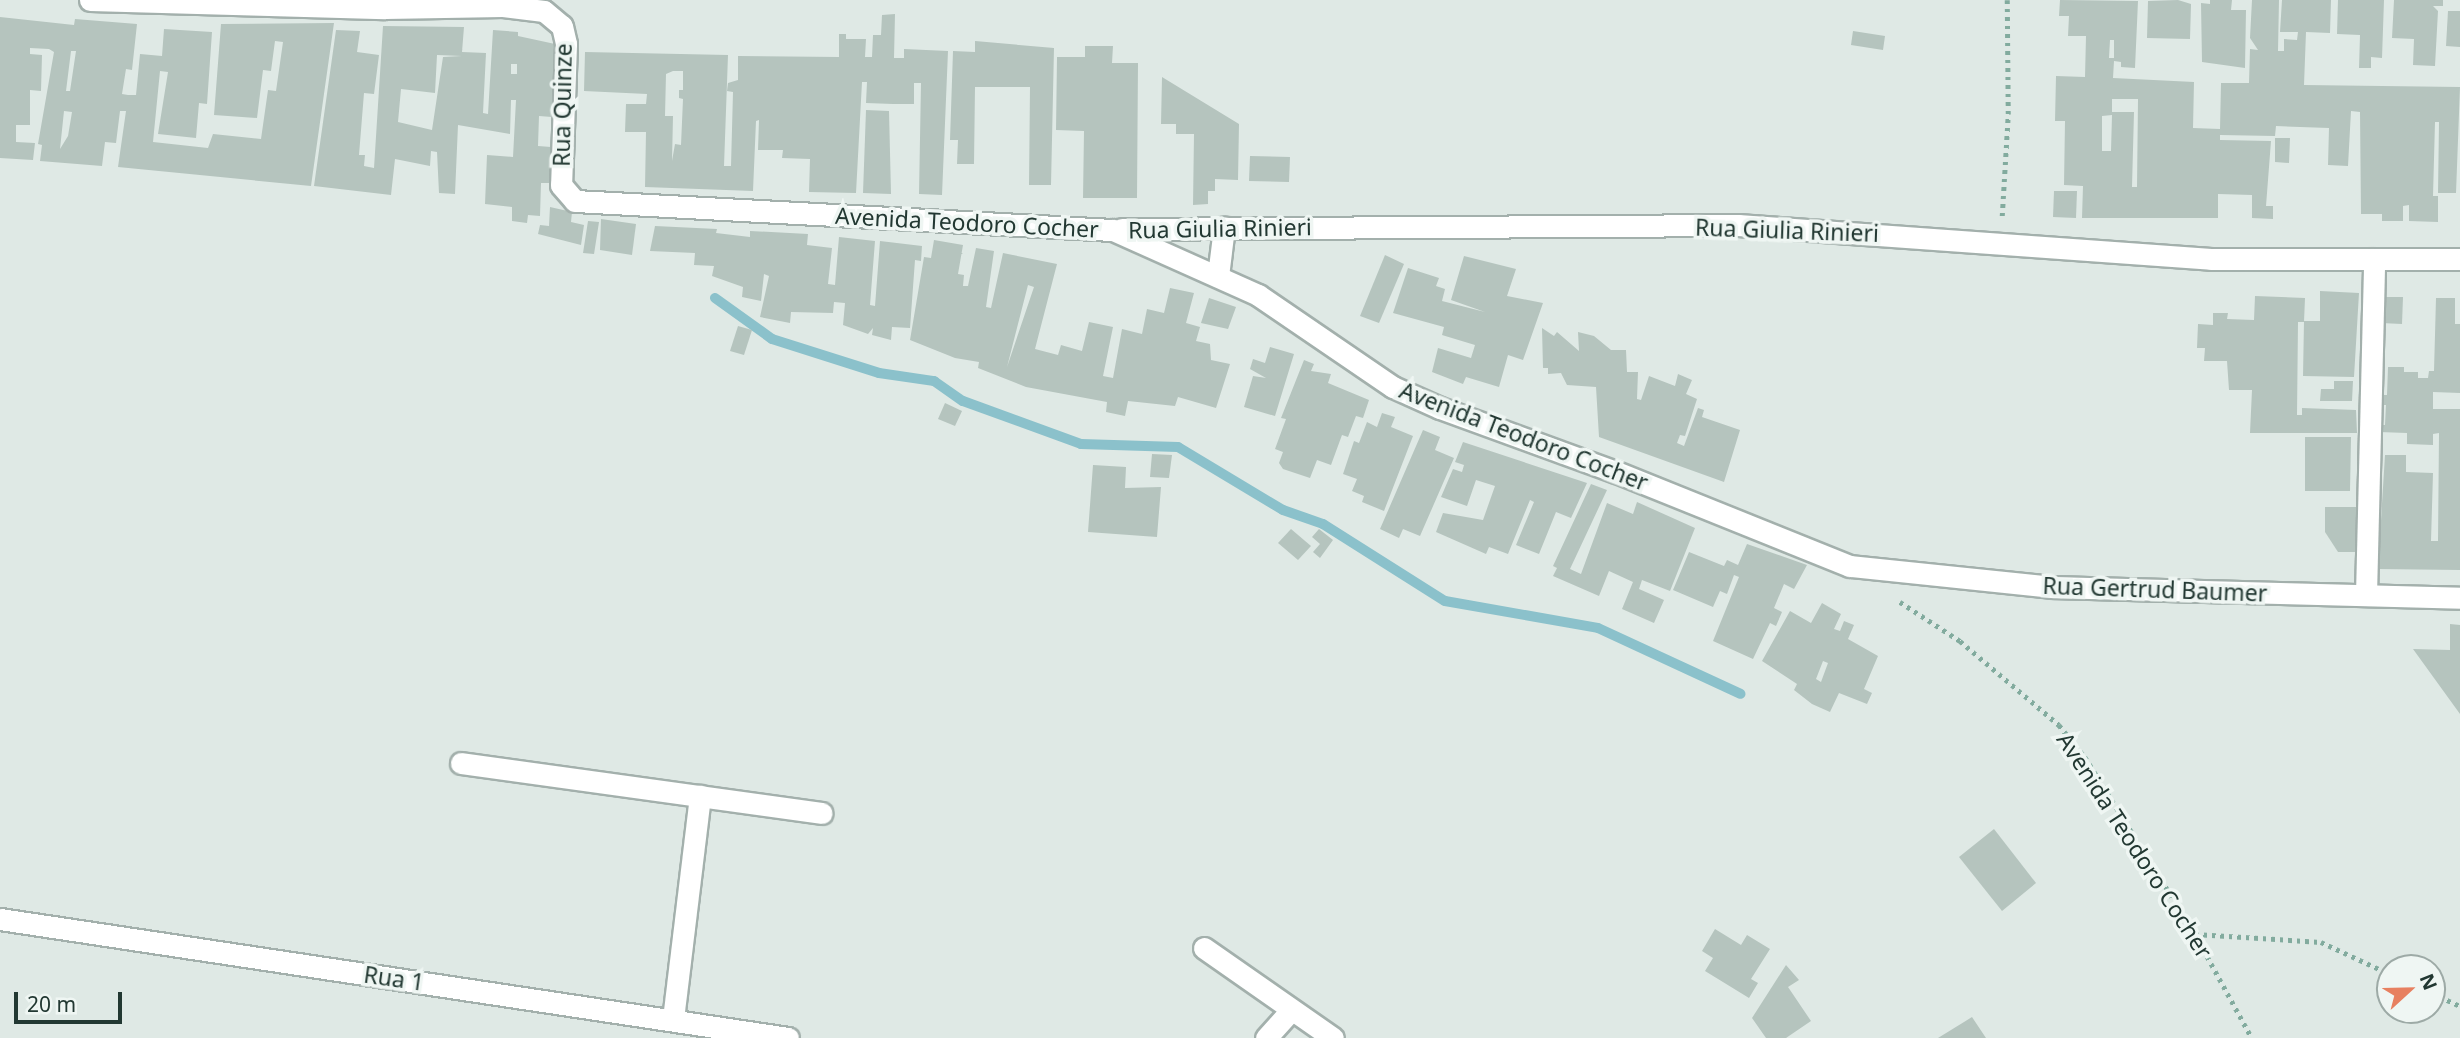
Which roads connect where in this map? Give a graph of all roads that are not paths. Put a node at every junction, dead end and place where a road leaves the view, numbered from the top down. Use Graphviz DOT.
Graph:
graph roads {
  1 [pos="90,0"];
  2 [pos="561,185"];
  3 [pos="1224,227"];
  4 [pos="1113,230"];
  5 [pos="2374,259"];
  6 [pos="2460,259"];
  7 [pos="1218,276"];
  8 [pos="1850,566"];
  9 [pos="2366,595"];
  10 [pos="2460,597"];
  11 [pos="461,763"];
  12 [pos="700,796"];
  13 [pos="822,813"];
  14 [pos="0,919"];
  15 [pos="1204,948"];
  16 [pos="1291,1010"];
  17 [pos="674,1020"];
  18 [pos="788,1038"];
  19 [pos="1266,1038"];
  20 [pos="1333,1038"];
  1 -- 2 [label="street, Rua Quinze"];
  2 -- 4 [label="street, Avenida Teodoro Cocher"];
  3 -- 4 [label="street, Rua Giulia Rinieri"];
  3 -- 5 [label="street, Rua Giulia Rinieri"];
  3 -- 7 [label="street"];
  4 -- 7 [label="street, Avenida Teodoro Cocher"];
  5 -- 6 [label="street, Rua Giulia Rinieri"];
  5 -- 9 [label="street"];
  7 -- 8 [label="street, Avenida Teodoro Cocher"];
  8 -- 9 [label="street, Rua Gertrud Baumer"];
  9 -- 10 [label="street, Rua Gertrud Baumer"];
  11 -- 12 [label="street"];
  12 -- 13 [label="street"];
  12 -- 17 [label="street"];
  14 -- 17 [label="street, Rua 1"];
  15 -- 16 [label="street"];
  16 -- 19 [label="street"];
  16 -- 20 [label="street"];
  17 -- 18 [label="street, Rua 1"];
}
